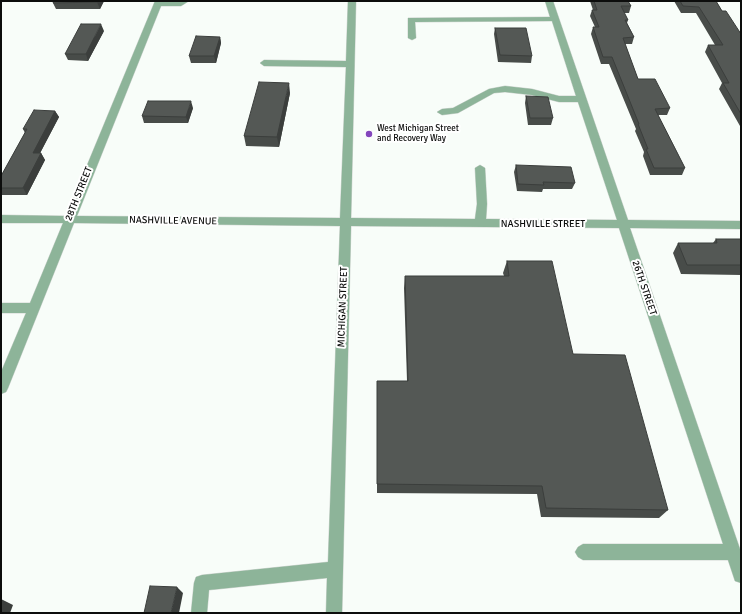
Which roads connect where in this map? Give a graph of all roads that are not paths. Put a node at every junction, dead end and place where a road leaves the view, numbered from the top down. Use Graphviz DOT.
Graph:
graph roads {
  1 [pos="185,1"];
  2 [pos="352,1"];
  3 [pos="548,1"];
  4 [pos="158,2"];
  5 [pos="555,19"];
  6 [pos="412,38"];
  7 [pos="264,63"];
  8 [pos="350,64"];
  9 [pos="581,99"];
  10 [pos="442,112"];
  11 [pos="480,168"];
  12 [pos="1,219"];
  13 [pos="69,220"];
  14 [pos="346,222"];
  15 [pos="480,223"];
  16 [pos="622,224"];
  17 [pos="741,225"];
  18 [pos="1,308"];
  19 [pos="34,308"];
  20 [pos="1,388"];
  21 [pos="583,552"];
  22 [pos="733,552"];
  23 [pos="335,569"];
  24 [pos="741,575"];
  25 [pos="198,613"];
  26 [pos="334,613"];
  1 -- 4 [label="street"];
  2 -- 8 [label="street, MICHIGAN STREET"];
  3 -- 5 [label="street, 26TH STREET"];
  4 -- 13 [label="street, 28TH STREET"];
  5 -- 6 [label="street"];
  5 -- 9 [label="street, 26TH STREET"];
  7 -- 8 [label="street"];
  8 -- 14 [label="street, MICHIGAN STREET"];
  9 -- 10 [label="street"];
  9 -- 16 [label="street, 26TH STREET"];
  11 -- 15 [label="street"];
  12 -- 13 [label="street, NASHVILLE AVENUE"];
  13 -- 14 [label="street, NASHVILLE AVENUE"];
  13 -- 19 [label="street, 28TH STREET"];
  14 -- 15 [label="street, NASHVILLE STREET"];
  14 -- 23 [label="street, MICHIGAN STREET"];
  15 -- 16 [label="street, NASHVILLE STREET"];
  16 -- 17 [label="street, NASHVILLE STREET"];
  16 -- 22 [label="street, 26TH STREET"];
  18 -- 19 [label="street"];
  19 -- 20 [label="street, 28TH STREET"];
  21 -- 22 [label="street"];
  22 -- 24 [label="street, 26TH STREET"];
  23 -- 25 [label="street"];
  23 -- 26 [label="street, MICHIGAN STREET"];
}
